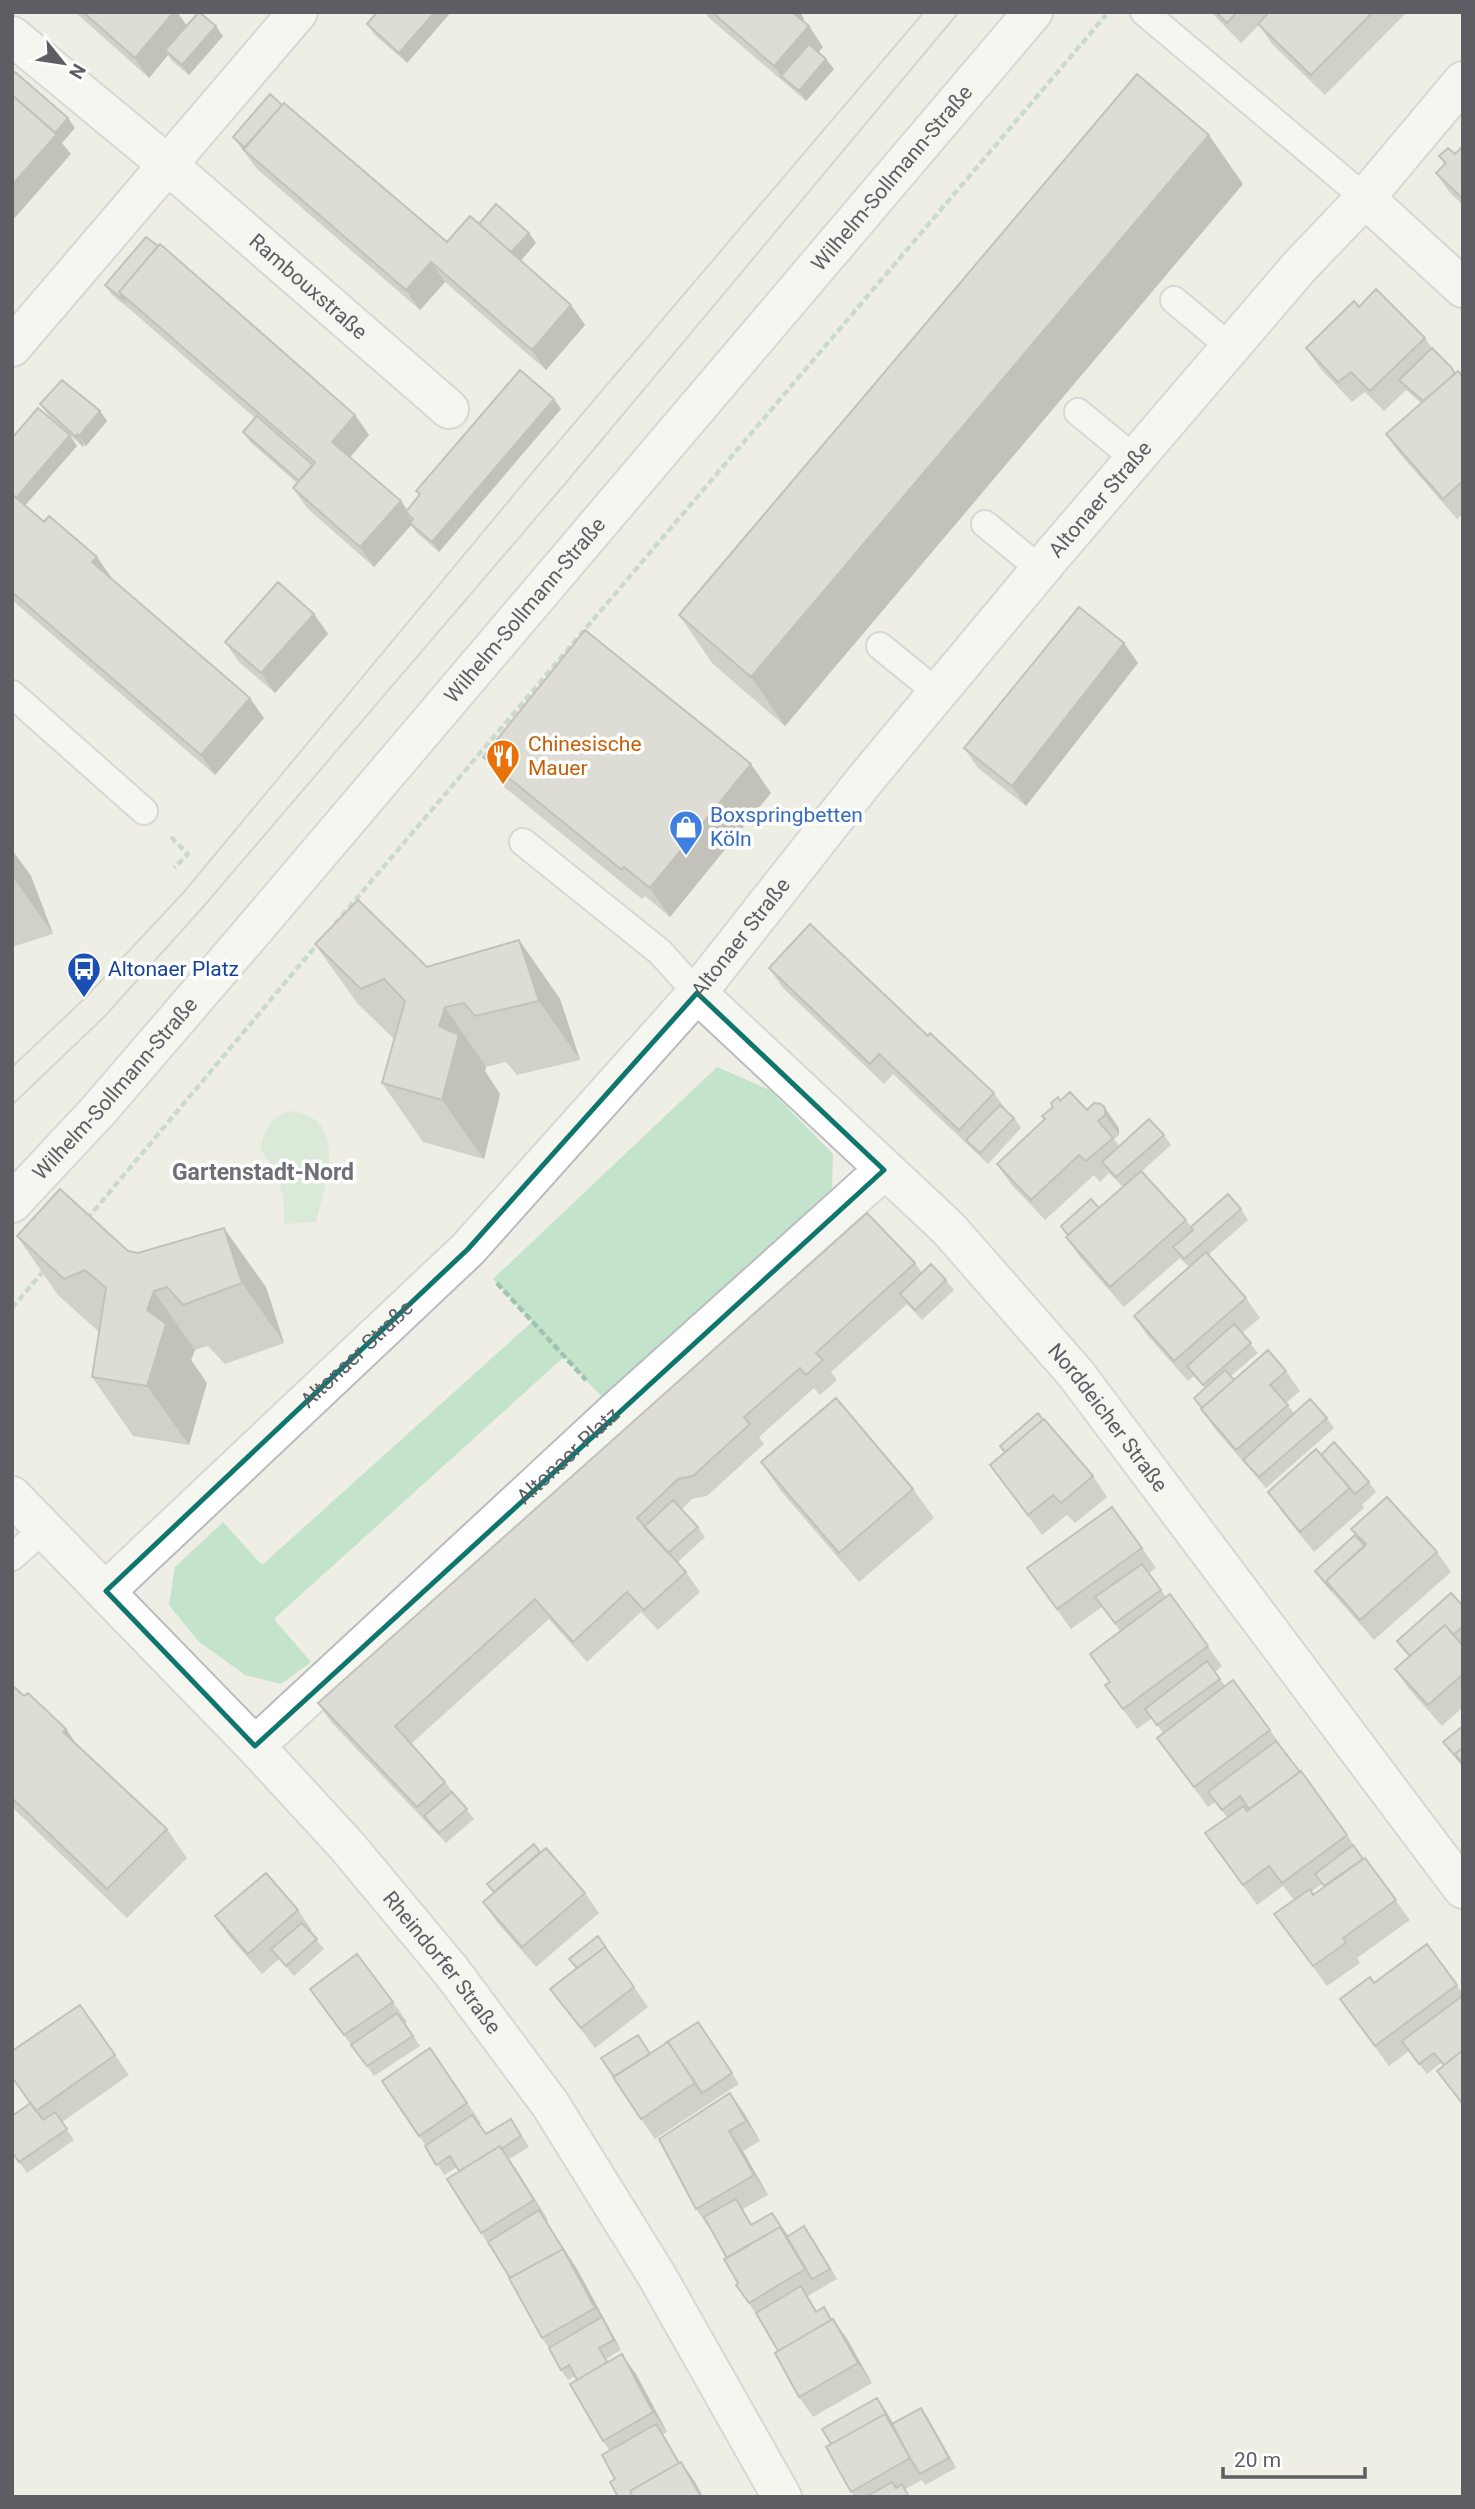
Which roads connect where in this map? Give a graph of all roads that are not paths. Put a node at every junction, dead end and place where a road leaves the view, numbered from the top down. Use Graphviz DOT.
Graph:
graph roads {
  1 [pos="298,12"];
  2 [pos="1033,12"];
  3 [pos="1144,12"];
  4 [pos="12,36"];
  5 [pos="1463,81"];
  6 [pos="167,164"];
  7 [pos="1365,198"];
  8 [pos="1463,288"];
  9 [pos="1174,300"];
  10 [pos="12,347"];
  11 [pos="1230,348"];
  12 [pos="449,409"];
  13 [pos="1078,412"];
  14 [pos="1135,459"];
  15 [pos="985,524"];
  16 [pos="1040,569"];
  17 [pos="880,646"];
  18 [pos="937,693"];
  19 [pos="12,694"];
  20 [pos="144,811"];
  21 [pos="523,842"];
  22 [pos="696,993"];
  23 [pos="884,1170"];
  24 [pos="12,1203"];
  25 [pos="12,1496"];
  26 [pos="44,1529"];
  27 [pos="12,1557"];
  28 [pos="106,1591"];
  29 [pos="255,1746"];
  30 [pos="1463,1889"];
  31 [pos="782,2497"];
  1 -- 6 [label="street"];
  2 -- 24 [label="street, Wilhelm-Sollmann-Straße"];
  3 -- 7 [label="lane"];
  4 -- 6 [label="street, Rambouxstraße"];
  5 -- 7 [label="street, Altonaer Straße"];
  6 -- 10 [label="street"];
  6 -- 12 [label="street, Rambouxstraße"];
  7 -- 8 [label="street"];
  7 -- 11 [label="street, Altonaer Straße"];
  9 -- 11 [label="lane"];
  11 -- 14 [label="street, Altonaer Straße"];
  13 -- 14 [label="lane"];
  14 -- 16 [label="street, Altonaer Straße"];
  15 -- 16 [label="lane"];
  16 -- 18 [label="street, Altonaer Straße"];
  17 -- 18 [label="lane"];
  18 -- 22 [label="street, Altonaer Straße"];
  19 -- 20 [label="lane"];
  21 -- 22 [label="lane"];
  22 -- 23 [label="street, Norddeicher Straße"];
  22 -- 28 [label="street, Altonaer Straße"];
  23 -- 29 [label="street, Altonaer Platz"];
  23 -- 30 [label="street, Norddeicher Straße"];
  25 -- 26 [label="street, Rheindorfer Straße"];
  26 -- 27 [label="lane"];
  26 -- 28 [label="street, Rheindorfer Straße"];
  28 -- 29 [label="street, Rheindorfer Straße"];
  29 -- 31 [label="street, Rheindorfer Straße"];
}
